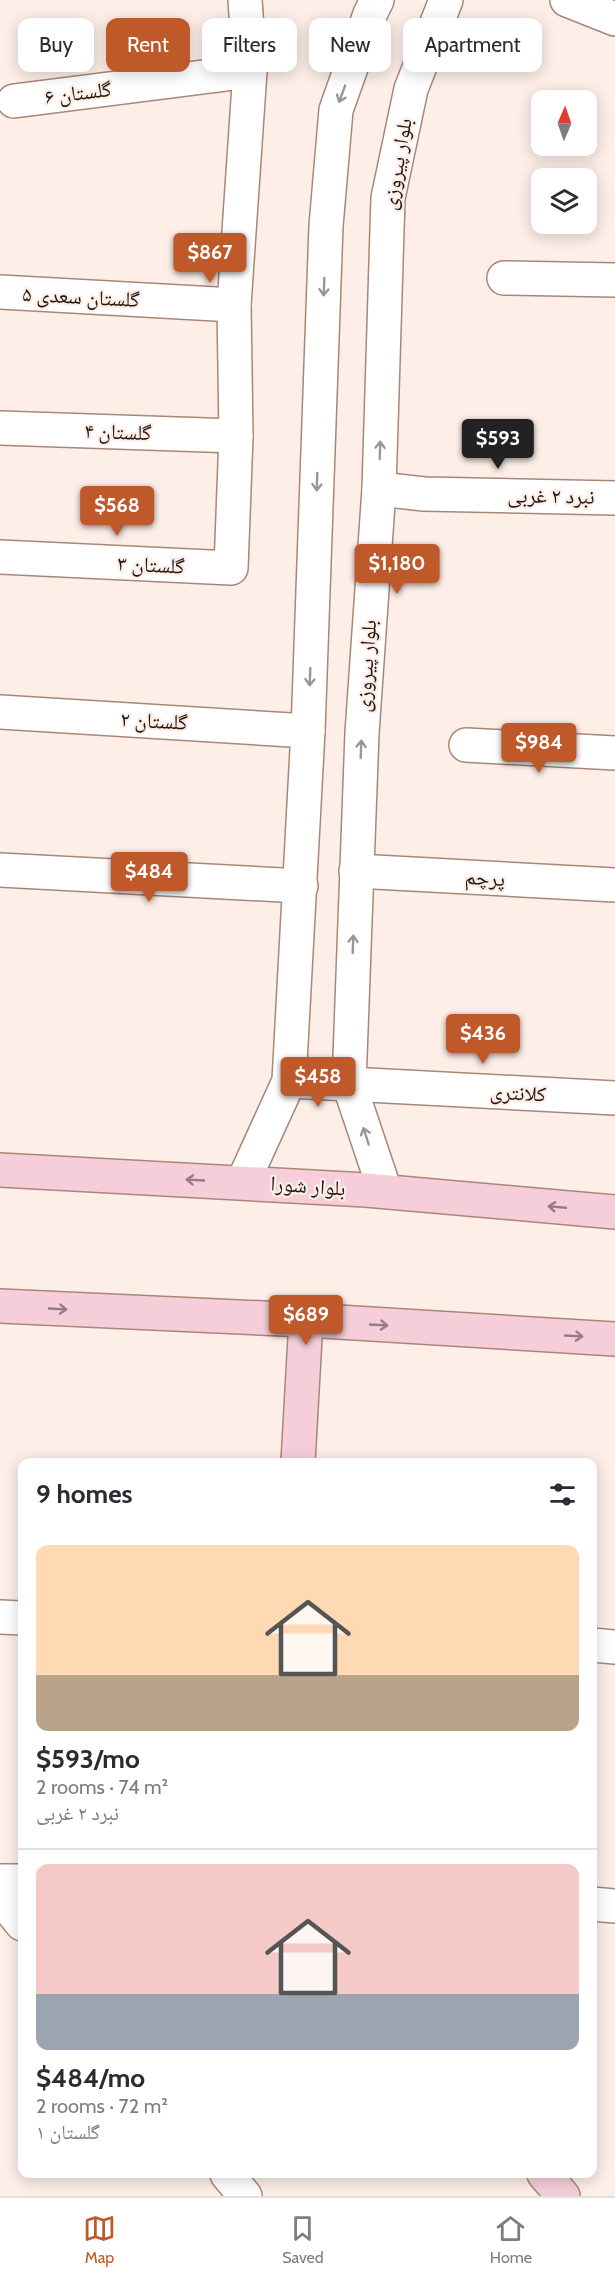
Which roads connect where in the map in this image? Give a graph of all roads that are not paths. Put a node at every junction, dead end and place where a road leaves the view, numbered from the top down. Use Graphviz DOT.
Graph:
graph roads {
  1 [pos="245,0"];
  2 [pos="377,0"];
  3 [pos="446,0"];
  4 [pos="567,0"];
  5 [pos="246,18"];
  6 [pos="615,19"];
  7 [pos="242,72"];
  8 [pos="250,72"];
  9 [pos="14,101"];
  10 [pos="504,278"];
  11 [pos="615,280"];
  12 [pos="0,292"];
  13 [pos="234,305"];
  14 [pos="0,428"];
  15 [pos="236,436"];
  16 [pos="379,489"];
  17 [pos="615,498"];
  18 [pos="0,557"];
  19 [pos="0,712"];
  20 [pos="308,731"];
  21 [pos="466,745"];
  22 [pos="615,753"];
  23 [pos="0,870"];
  24 [pos="356,871"];
  25 [pos="615,885"];
  26 [pos="301,886"];
  27 [pos="289,1080"];
  28 [pos="349,1084"];
  29 [pos="615,1098"];
  30 [pos="0,1170"];
  31 [pos="243,1182"];
  32 [pos="385,1191"];
  33 [pos="615,1212"];
  34 [pos="0,1306"];
  35 [pos="306,1320"];
  36 [pos="615,1339"];
  37 [pos="298,1458"];
  38 [pos="0,1617"];
  39 [pos="18,1618"];
  40 [pos="597,1646"];
  41 [pos="615,1647"];
  42 [pos="0,1881"];
  43 [pos="18,1881"];
  44 [pos="0,1897"];
  45 [pos="597,1904"];
  46 [pos="615,1906"];
  47 [pos="18,1919"];
  48 [pos="230,2178"];
  49 [pos="245,2196"];
  1 -- 5 [label="street"];
  2 -- 20 [label="street, one-way"];
  16 -- 3 [label="street, بلوار پیروزی, one-way"];
  4 -- 6 [label="street"];
  7 -- 9 [label="street, گلستان ۶"];
  8 -- 13 [label="street"];
  10 -- 11 [label="street"];
  12 -- 13 [label="street, گلستان سعدی ۵"];
  13 -- 15 [label="street"];
  14 -- 15 [label="street, گلستان ۴"];
  15 -- 18 [label="street, گلستان ۳"];
  16 -- 17 [label="street, نبرد ۲ غربی"];
  24 -- 16 [label="street, بلوار پیروزی, one-way"];
  19 -- 20 [label="street, گلستان ۲"];
  20 -- 26 [label="street"];
  21 -- 22 [label="street"];
  23 -- 26 [label="street"];
  24 -- 25 [label="street, پرچم"];
  28 -- 24 [label="street, بلوار پیروزی, one-way"];
  26 -- 27 [label="street"];
  27 -- 28 [label="street, کلانتری"];
  27 -- 31 [label="street"];
  28 -- 29 [label="street, کلانتری"];
  32 -- 28 [label="street, بلوار پیروزی, one-way"];
  31 -- 30 [label="main road, بلوار شورا, one-way"];
  31 -- 32 [label="main road, بلوار شورا"];
  33 -- 32 [label="main road, بلوار شورا, one-way"];
  34 -- 35 [label="main road, one-way"];
  35 -- 36 [label="main road, one-way"];
  35 -- 37 [label="main road"];
  38 -- 39 [label="street"];
  40 -- 41 [label="street"];
  42 -- 43 [label="street"];
  44 -- 47 [label="street"];
  45 -- 46 [label="street"];
  48 -- 49 [label="street"];
}
